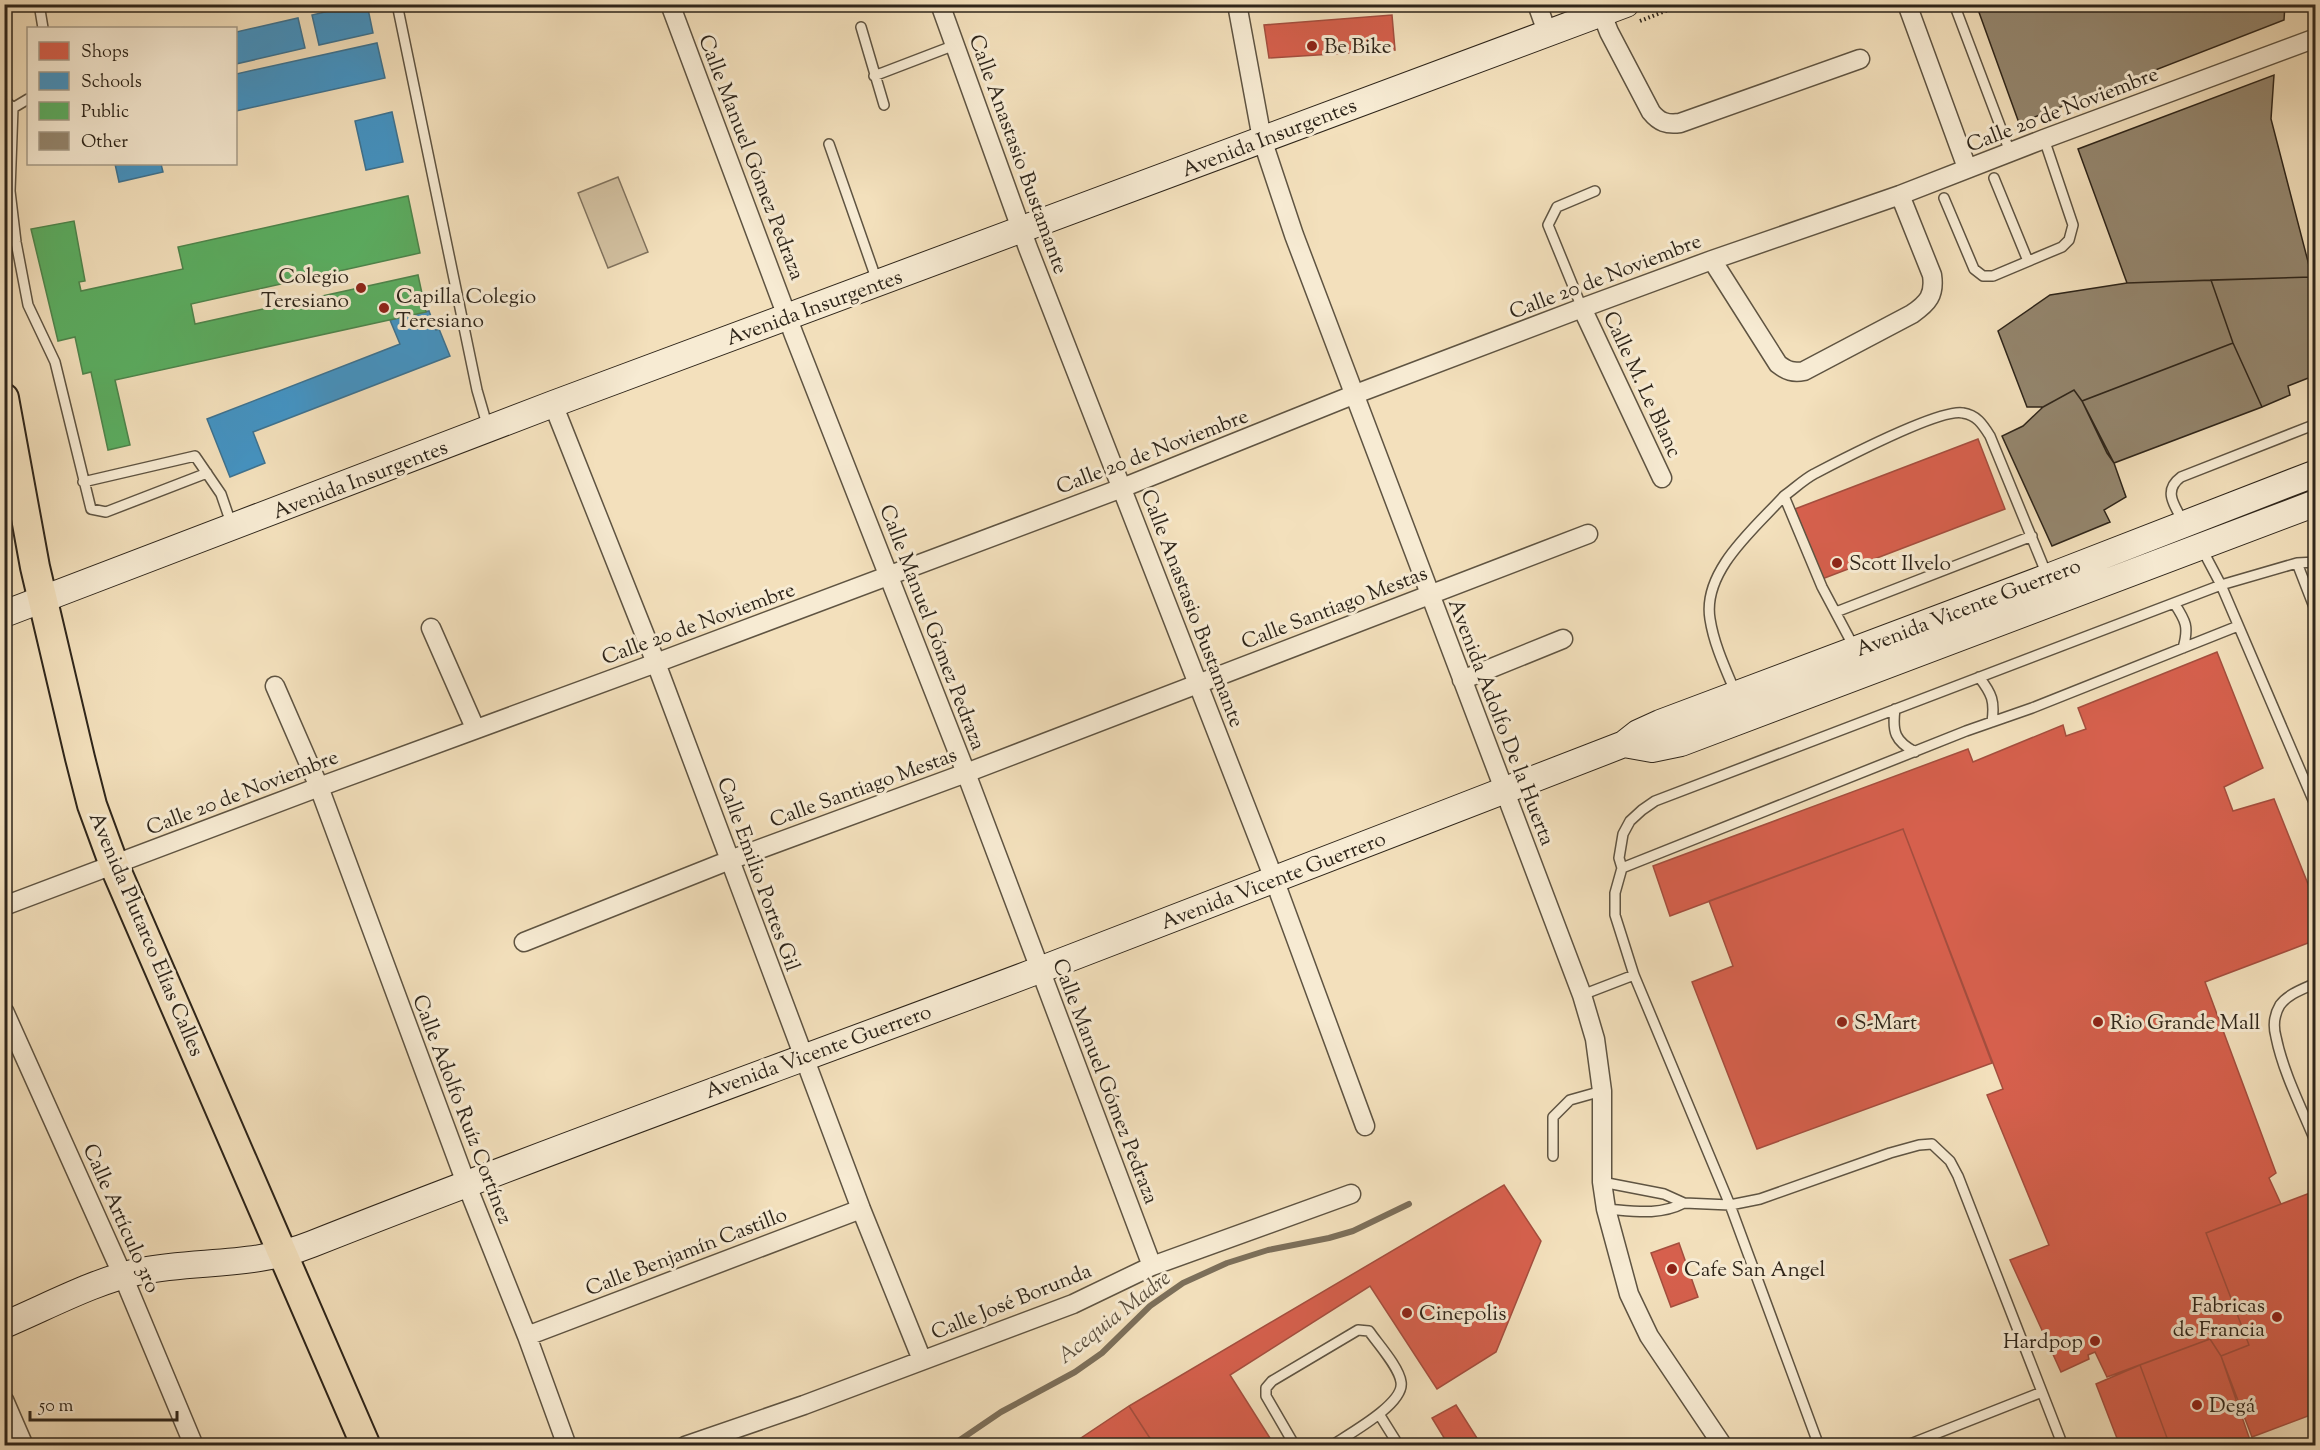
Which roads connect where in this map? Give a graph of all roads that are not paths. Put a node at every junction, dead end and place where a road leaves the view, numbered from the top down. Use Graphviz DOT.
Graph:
graph roads {
  1 [pos="39,4"];
  2 [pos="396,4"];
  3 [pos="670,4"];
  4 [pos="940,4"];
  5 [pos="1237,4"];
  6 [pos="1537,4"];
  7 [pos="1626,4"];
  8 [pos="1906,4"];
  9 [pos="1954,4"];
  10 [pos="1602,14"];
  11 [pos="43,27"];
  12 [pos="861,27"];
  13 [pos="1547,32"];
  14 [pos="2316,38"];
  15 [pos="956,45"];
  16 [pos="1860,59"];
  17 [pos="874,76"];
  18 [pos="4,99"];
  19 [pos="27,100"];
  20 [pos="884,105"];
  21 [pos="14,108"];
  22 [pos="1262,139"];
  23 [pos="2044,139"];
  24 [pos="829,144"];
  25 [pos="2010,152"];
  26 [pos="1967,168"];
  27 [pos="1994,178"];
  28 [pos="7,191"];
  29 [pos="1594,191"];
  30 [pos="1900,195"];
  31 [pos="1944,198"];
  32 [pos="1022,231"];
  33 [pos="1712,260"];
  34 [pos="2028,261"];
  35 [pos="878,283"];
  36 [pos="1582,308"];
  37 [pos="788,316"];
  38 [pos="1353,395"];
  39 [pos="5,399"];
  40 [pos="553,404"];
  41 [pos="2316,424"];
  42 [pos="489,430"];
  43 [pos="207,473"];
  44 [pos="2316,473"];
  45 [pos="1662,478"];
  46 [pos="83,482"];
  47 [pos="1122,488"];
  48 [pos="1784,496"];
  49 [pos="2316,503"];
  50 [pos="233,527"];
  51 [pos="1588,534"];
  52 [pos="2032,536"];
  53 [pos="2193,536"];
  54 [pos="2316,562"];
  55 [pos="2297,563"];
  56 [pos="888,575"];
  57 [pos="2048,577"];
  58 [pos="2221,585"];
  59 [pos="1428,594"];
  60 [pos="43,600"];
  61 [pos="2174,603"];
  62 [pos="1836,612"];
  63 [pos="2316,612"];
  64 [pos="4,614"];
  65 [pos="2238,626"];
  66 [pos="431,628"];
  67 [pos="1563,639"];
  68 [pos="2183,648"];
  69 [pos="1860,662"];
  70 [pos="657,663"];
  71 [pos="1979,677"];
  72 [pos="1462,680"];
  73 [pos="1197,683"];
  74 [pos="275,686"];
  75 [pos="1736,694"];
  76 [pos="1895,709"];
  77 [pos="1992,722"];
  78 [pos="475,728"];
  79 [pos="1624,744"];
  80 [pos="1915,752"];
  81 [pos="966,773"];
  82 [pos="318,787"];
  83 [pos="1504,790"];
  84 [pos="2316,807"];
  85 [pos="730,860"];
  86 [pos="114,865"];
  87 [pos="1622,868"];
  88 [pos="1274,879"];
  89 [pos="4,906"];
  90 [pos="524,942"];
  91 [pos="1039,970"];
  92 [pos="1634,975"];
  93 [pos="2316,983"];
  94 [pos="1582,995"];
  95 [pos="4,1011"];
  96 [pos="803,1056"];
  97 [pos="1602,1091"];
  98 [pos="1365,1126"];
  99 [pos="2316,1143"];
  100 [pos="1553,1156"];
  101 [pos="1602,1182"];
  102 [pos="466,1183"];
  103 [pos="1351,1194"];
  104 [pos="1684,1203"];
  105 [pos="1730,1205"];
  106 [pos="861,1209"];
  107 [pos="1606,1209"];
  108 [pos="284,1254"];
  109 [pos="1152,1266"];
  110 [pos="123,1276"];
  111 [pos="4,1325"];
  112 [pos="527,1336"];
  113 [pos="922,1360"];
  114 [pos="2042,1392"];
  115 [pos="4,1400"];
  116 [pos="1379,1414"];
  117 [pos="24,1446"];
  118 [pos="194,1446"];
  119 [pos="366,1446"];
  120 [pos="567,1446"];
  121 [pos="685,1446"];
  122 [pos="1295,1446"];
  123 [pos="1331,1446"];
  124 [pos="1399,1446"];
  125 [pos="1723,1446"];
  126 [pos="1819,1446"];
  127 [pos="1905,1446"];
  128 [pos="2063,1446"];
  1 -- 11 [label="lane"];
  2 -- 42 [label="lane"];
  3 -- 37 [label="street, Calle Manuel Gómez Pedraza"];
  4 -- 15 [label="street, Calle Anastasio Bustamante"];
  5 -- 22 [label="street, Avenida Adolfo De la Huerta"];
  6 -- 13 [label="street"];
  7 -- 10 [label="street, Avenida Insurgentes"];
  8 -- 26 [label="street"];
  9 -- 25 [label="lane"];
  10 -- 13 [label="street, Avenida Insurgentes"];
  10 -- 16 [label="street"];
  12 -- 17 [label="lane"];
  13 -- 22 [label="street, Avenida Insurgentes"];
  14 -- 23 [label="street, Calle 20 de Noviembre"];
  15 -- 17 [label="lane"];
  15 -- 32 [label="street, Calle Anastasio Bustamante"];
  17 -- 20 [label="lane"];
  18 -- 21 [label="lane"];
  19 -- 21 [label="lane"];
  21 -- 28 [label="lane"];
  22 -- 32 [label="street, Avenida Insurgentes"];
  22 -- 38 [label="street, Avenida Adolfo De la Huerta"];
  23 -- 25 [label="street, Calle 20 de Noviembre"];
  23 -- 34 [label="lane"];
  24 -- 35 [label="lane"];
  25 -- 26 [label="street, Calle 20 de Noviembre"];
  26 -- 30 [label="street, Calle 20 de Noviembre"];
  27 -- 34 [label="lane"];
  28 -- 46 [label="lane"];
  29 -- 36 [label="lane"];
  30 -- 33 [label="street, Calle 20 de Noviembre"];
  30 -- 33 [label="street"];
  31 -- 34 [label="lane"];
  32 -- 35 [label="street, Avenida Insurgentes"];
  32 -- 47 [label="street, Calle Anastasio Bustamante"];
  33 -- 36 [label="street, Calle 20 de Noviembre"];
  35 -- 37 [label="street, Avenida Insurgentes"];
  36 -- 38 [label="street, Calle 20 de Noviembre"];
  36 -- 45 [label="street, Calle M. Le Blanc"];
  37 -- 40 [label="street, Avenida Insurgentes"];
  37 -- 56 [label="street, Calle Manuel Gómez Pedraza"];
  38 -- 47 [label="street, Calle 20 de Noviembre"];
  38 -- 59 [label="street, Avenida Adolfo De la Huerta"];
  39 -- 60 [label="main road, Avenida Plutarco Elías Calles"];
  40 -- 42 [label="street, Avenida Insurgentes"];
  40 -- 70 [label="street, Calle Emilio Portes Gil"];
  41 -- 53 [label="lane"];
  42 -- 50 [label="street, Avenida Insurgentes"];
  43 -- 46 [label="lane"];
  43 -- 46 [label="lane"];
  43 -- 50 [label="lane"];
  44 -- 53 [label="street, Avenida Vicente Guerrero"];
  47 -- 56 [label="street, Calle 20 de Noviembre"];
  47 -- 73 [label="street, Calle Anastasio Bustamante"];
  48 -- 52 [label="lane"];
  48 -- 62 [label="lane"];
  48 -- 75 [label="lane"];
  49 -- 53 [label="street, Avenida Vicente Guerrero"];
  50 -- 60 [label="street, Avenida Insurgentes"];
  51 -- 59 [label="street, Calle Santiago Mestas"];
  52 -- 57 [label="lane"];
  52 -- 62 [label="lane"];
  53 -- 57 [label="street, Avenida Vicente Guerrero"];
  53 -- 58 [label="lane"];
  53 -- 69 [label="street, Avenida Vicente Guerrero"];
  54 -- 55 [label="lane"];
  55 -- 58 [label="lane"];
  55 -- 63 [label="lane"];
  56 -- 70 [label="street, Calle 20 de Noviembre"];
  56 -- 81 [label="street, Calle Manuel Gómez Pedraza"];
  57 -- 69 [label="street, Avenida Vicente Guerrero"];
  58 -- 61 [label="lane"];
  58 -- 65 [label="lane"];
  59 -- 72 [label="street, Avenida Adolfo De la Huerta"];
  59 -- 73 [label="street, Calle Santiago Mestas"];
  60 -- 64 [label="street, Avenida Insurgentes"];
  60 -- 86 [label="main road, Avenida Plutarco Elías Calles"];
  61 -- 68 [label="lane"];
  61 -- 71 [label="lane"];
  62 -- 69 [label="lane"];
  65 -- 68 [label="lane"];
  65 -- 84 [label="lane"];
  66 -- 78 [label="street"];
  67 -- 72 [label="street"];
  68 -- 77 [label="lane"];
  69 -- 75 [label="street, Avenida Vicente Guerrero"];
  69 -- 79 [label="street, Avenida Vicente Guerrero"];
  70 -- 78 [label="street, Calle 20 de Noviembre"];
  70 -- 85 [label="street, Calle Emilio Portes Gil"];
  71 -- 76 [label="lane"];
  71 -- 77 [label="lane"];
  72 -- 83 [label="street, Avenida Adolfo De la Huerta"];
  73 -- 81 [label="street, Calle Santiago Mestas"];
  73 -- 88 [label="street, Calle Anastasio Bustamante"];
  74 -- 82 [label="street, Calle Adolfo Ruíz Cortínez"];
  75 -- 79 [label="street, Avenida Vicente Guerrero"];
  76 -- 80 [label="lane"];
  76 -- 87 [label="lane"];
  77 -- 80 [label="lane"];
  78 -- 82 [label="street, Calle 20 de Noviembre"];
  79 -- 83 [label="street, Avenida Vicente Guerrero"];
  80 -- 87 [label="lane"];
  81 -- 85 [label="street, Calle Santiago Mestas"];
  81 -- 91 [label="street, Calle Manuel Gómez Pedraza"];
  82 -- 86 [label="street, Calle 20 de Noviembre"];
  82 -- 102 [label="street, Calle Adolfo Ruíz Cortínez"];
  83 -- 88 [label="street, Avenida Vicente Guerrero"];
  83 -- 94 [label="street, Avenida Adolfo De la Huerta"];
  85 -- 90 [label="street, Calle Santiago Mestas"];
  85 -- 96 [label="street, Calle Emilio Portes Gil"];
  86 -- 89 [label="street, Calle 20 de Noviembre"];
  86 -- 108 [label="main road, Avenida Plutarco Elías Calles"];
  87 -- 92 [label="lane"];
  88 -- 91 [label="street, Avenida Vicente Guerrero"];
  88 -- 98 [label="street, Calle Anastasio Bustamante"];
  91 -- 96 [label="street, Avenida Vicente Guerrero"];
  91 -- 109 [label="street, Calle Manuel Gómez Pedraza"];
  92 -- 94 [label="lane"];
  92 -- 105 [label="lane"];
  93 -- 99 [label="lane"];
  94 -- 97 [label="street, Avenida Adolfo De la Huerta"];
  95 -- 110 [label="street, Calle Artículo 3ro"];
  96 -- 102 [label="street, Avenida Vicente Guerrero"];
  96 -- 106 [label="street, Calle Emilio Portes Gil"];
  97 -- 100 [label="lane"];
  97 -- 101 [label="street, Avenida Adolfo De la Huerta"];
  101 -- 104 [label="lane"];
  101 -- 107 [label="street, Avenida Adolfo De la Huerta"];
  102 -- 108 [label="street, Avenida Vicente Guerrero"];
  102 -- 112 [label="street, Calle Adolfo Ruíz Cortínez"];
  103 -- 109 [label="street, Calle José Borunda"];
  104 -- 105 [label="lane"];
  104 -- 107 [label="lane"];
  105 -- 114 [label="lane"];
  105 -- 126 [label="lane"];
  106 -- 112 [label="street, Calle Benjamín Castillo"];
  106 -- 113 [label="street, Calle Emilio Portes Gil"];
  107 -- 125 [label="street, Avenida Adolfo De la Huerta"];
  108 -- 110 [label="street, Avenida Vicente Guerrero"];
  108 -- 119 [label="main road, Avenida Plutarco Elías Calles"];
  109 -- 113 [label="street, Calle José Borunda"];
  110 -- 111 [label="street, Avenida Vicente Guerrero"];
  110 -- 118 [label="street, Calle Artículo 3ro"];
  112 -- 120 [label="street, Calle Adolfo Ruíz Cortínez"];
  113 -- 121 [label="street, Calle José Borunda"];
  114 -- 127 [label="lane"];
  114 -- 128 [label="lane"];
  115 -- 117 [label="street"];
  116 -- 122 [label="lane"];
  116 -- 123 [label="lane"];
  116 -- 124 [label="lane"];
}
